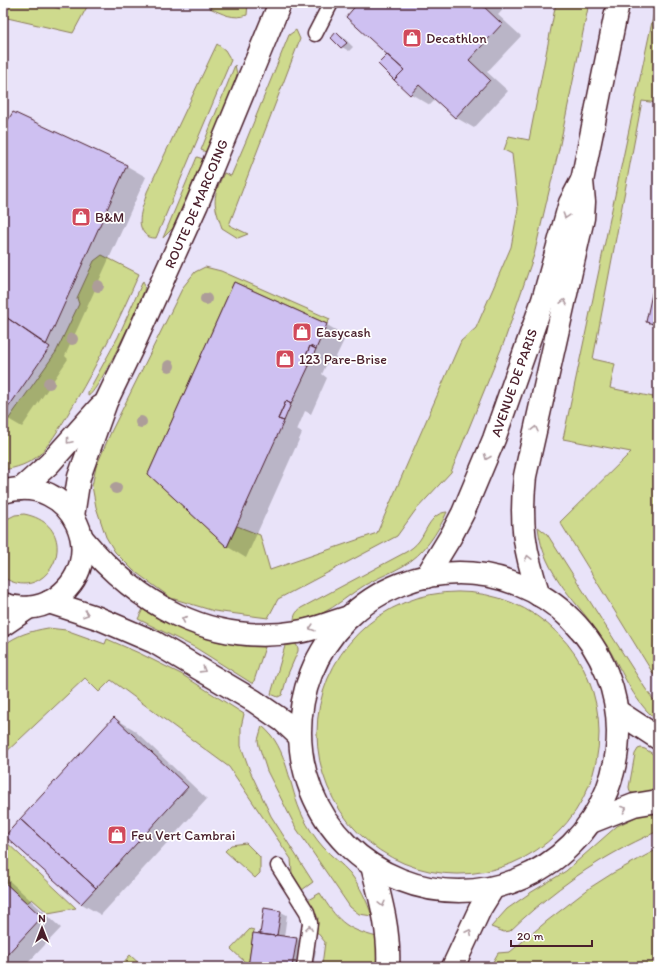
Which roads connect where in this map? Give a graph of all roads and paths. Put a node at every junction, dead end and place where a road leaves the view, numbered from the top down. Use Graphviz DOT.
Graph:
graph roads {
  1 [pos="280,3"];
  2 [pos="331,3"];
  3 [pos="618,3"];
  4 [pos="315,34"];
  5 [pos="582,181"];
  6 [pos="106,402"];
  7 [pos="12,490"];
  8 [pos="74,516"];
  9 [pos="82,538"];
  10 [pos="426,577"];
  11 [pos="539,595"];
  12 [pos="49,602"];
  13 [pos="3,604"];
  14 [pos="28,608"];
  15 [pos="349,617"];
  16 [pos="3,625"];
  17 [pos="617,712"];
  18 [pos="299,736"];
  19 [pos="658,738"];
  20 [pos="658,801"];
  21 [pos="590,822"];
  22 [pos="278,866"];
  23 [pos="372,866"];
  24 [pos="493,888"];
  25 [pos="304,967"];
  26 [pos="388,967"];
  27 [pos="453,967"];
  1 -- 6 [label="main road, ROUTE DE MARCOING"];
  2 -- 4 [label="lane"];
  3 -- 5 [label="main road, AVENUE DE PARIS"];
  5 -- 10 [label="main road, AVENUE DE PARIS, one-way"];
  11 -- 5 [label="main road, AVENUE DE PARIS, one-way"];
  6 -- 7 [label="main road, ROUTE DE MARCOING, one-way"];
  6 -- 8 [label="main road, ROUTE DE MARCOING"];
  7 -- 8 [label="main road"];
  8 -- 9 [label="main road"];
  9 -- 12 [label="main road"];
  15 -- 9 [label="main road, one-way"];
  10 -- 11 [label="main road"];
  10 -- 15 [label="main road"];
  11 -- 17 [label="main road"];
  12 -- 14 [label="main road"];
  12 -- 18 [label="main road, one-way"];
  13 -- 14 [label="main road"];
  14 -- 16 [label="main road"];
  15 -- 18 [label="main road"];
  17 -- 19 [label="main road"];
  17 -- 21 [label="main road"];
  18 -- 23 [label="main road"];
  21 -- 20 [label="main road, one-way"];
  21 -- 24 [label="main road"];
  25 -- 22 [label="lane, one-way"];
  23 -- 24 [label="main road"];
  23 -- 26 [label="main road, one-way"];
  27 -- 24 [label="main road, one-way"];
}
